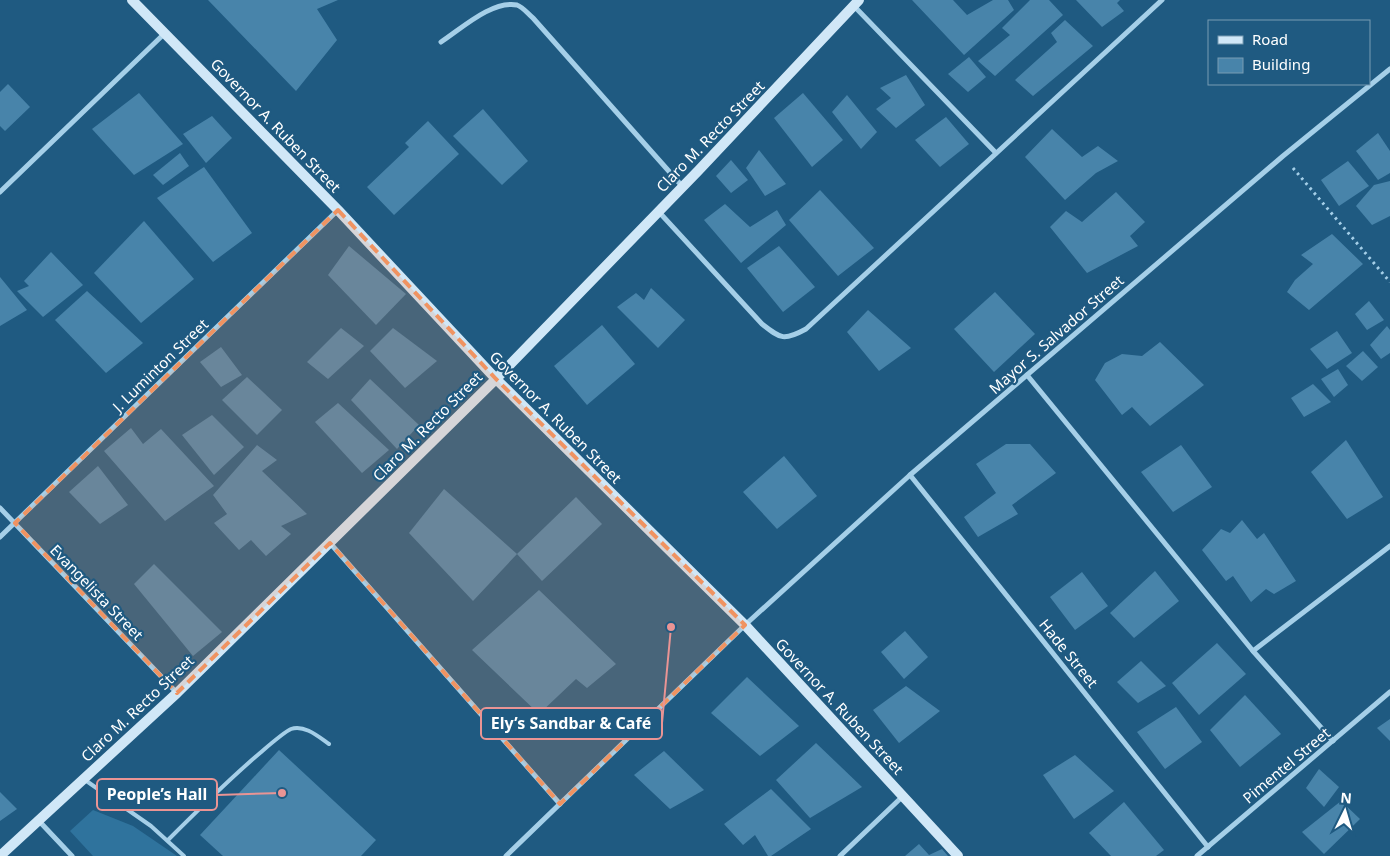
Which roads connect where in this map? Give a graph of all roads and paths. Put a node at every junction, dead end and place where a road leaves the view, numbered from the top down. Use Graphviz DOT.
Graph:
graph roads {
  1 [pos="132,0"];
  2 [pos="1162,0"];
  3 [pos="856,3"];
  4 [pos="165,33"];
  5 [pos="441,42"];
  6 [pos="1390,69"];
  7 [pos="996,154"];
  8 [pos="1283,156"];
  9 [pos="682,186"];
  10 [pos="0,192"];
  11 [pos="338,210"];
  12 [pos="658,211"];
  13 [pos="1390,282"];
  14 [pos="1027,375"];
  15 [pos="496,379"];
  16 [pos="910,475"];
  17 [pos="0,508"];
  18 [pos="14,524"];
  19 [pos="0,537"];
  20 [pos="330,543"];
  21 [pos="1390,546"];
  22 [pos="744,625"];
  23 [pos="1252,651"];
  24 [pos="1390,692"];
  25 [pos="177,693"];
  26 [pos="1333,741"];
  27 [pos="329,744"];
  28 [pos="84,779"];
  29 [pos="903,796"];
  30 [pos="560,804"];
  31 [pos="38,820"];
  32 [pos="168,840"];
  33 [pos="1208,847"];
  34 [pos="0,856"];
  35 [pos="72,856"];
  36 [pos="184,856"];
  37 [pos="506,856"];
  38 [pos="840,856"];
  39 [pos="958,856"];
  40 [pos="1198,856"];
  1 -- 4 [label="main road, Governor A. Ruben Street"];
  2 -- 7 [label="street"];
  3 -- 7 [label="street"];
  3 -- 9 [label="main road, Claro M. Recto Street"];
  4 -- 10 [label="street"];
  4 -- 11 [label="main road, Governor A. Ruben Street"];
  5 -- 9 [label="street"];
  6 -- 8 [label="street, Mayor S. Salvador Street"];
  7 -- 12 [label="street"];
  8 -- 13 [label="path"];
  8 -- 14 [label="street, Mayor S. Salvador Street"];
  9 -- 12 [label="main road, Claro M. Recto Street"];
  11 -- 15 [label="main road, Governor A. Ruben Street"];
  11 -- 18 [label="street, J. Luminton Street"];
  12 -- 15 [label="main road, Claro M. Recto Street"];
  14 -- 16 [label="street, Mayor S. Salvador Street"];
  14 -- 23 [label="street"];
  15 -- 20 [label="main road, Claro M. Recto Street"];
  15 -- 22 [label="main road, Governor A. Ruben Street"];
  16 -- 22 [label="street, Mayor S. Salvador Street"];
  16 -- 33 [label="street, Hade Street"];
  17 -- 18 [label="street, Evangelista Street"];
  18 -- 19 [label="street, J. Luminton Street"];
  18 -- 25 [label="street, Evangelista Street"];
  20 -- 25 [label="main road, Claro M. Recto Street"];
  20 -- 30 [label="street"];
  21 -- 23 [label="street"];
  22 -- 29 [label="main road, Governor A. Ruben Street"];
  22 -- 30 [label="street, Mayor S. Salvador Street"];
  23 -- 26 [label="street"];
  24 -- 26 [label="street, Pimentel Street"];
  25 -- 28 [label="main road, Claro M. Recto Street"];
  26 -- 33 [label="street, Pimentel Street"];
  27 -- 32 [label="lane"];
  28 -- 31 [label="main road, Claro M. Recto Street"];
  28 -- 32 [label="lane"];
  29 -- 38 [label="street"];
  29 -- 39 [label="main road, Governor A. Ruben Street"];
  30 -- 37 [label="street, Mayor S. Salvador Street"];
  31 -- 34 [label="main road, Claro M. Recto Street"];
  31 -- 35 [label="street"];
  32 -- 36 [label="lane"];
  33 -- 40 [label="street, Pimentel Street"];
}
